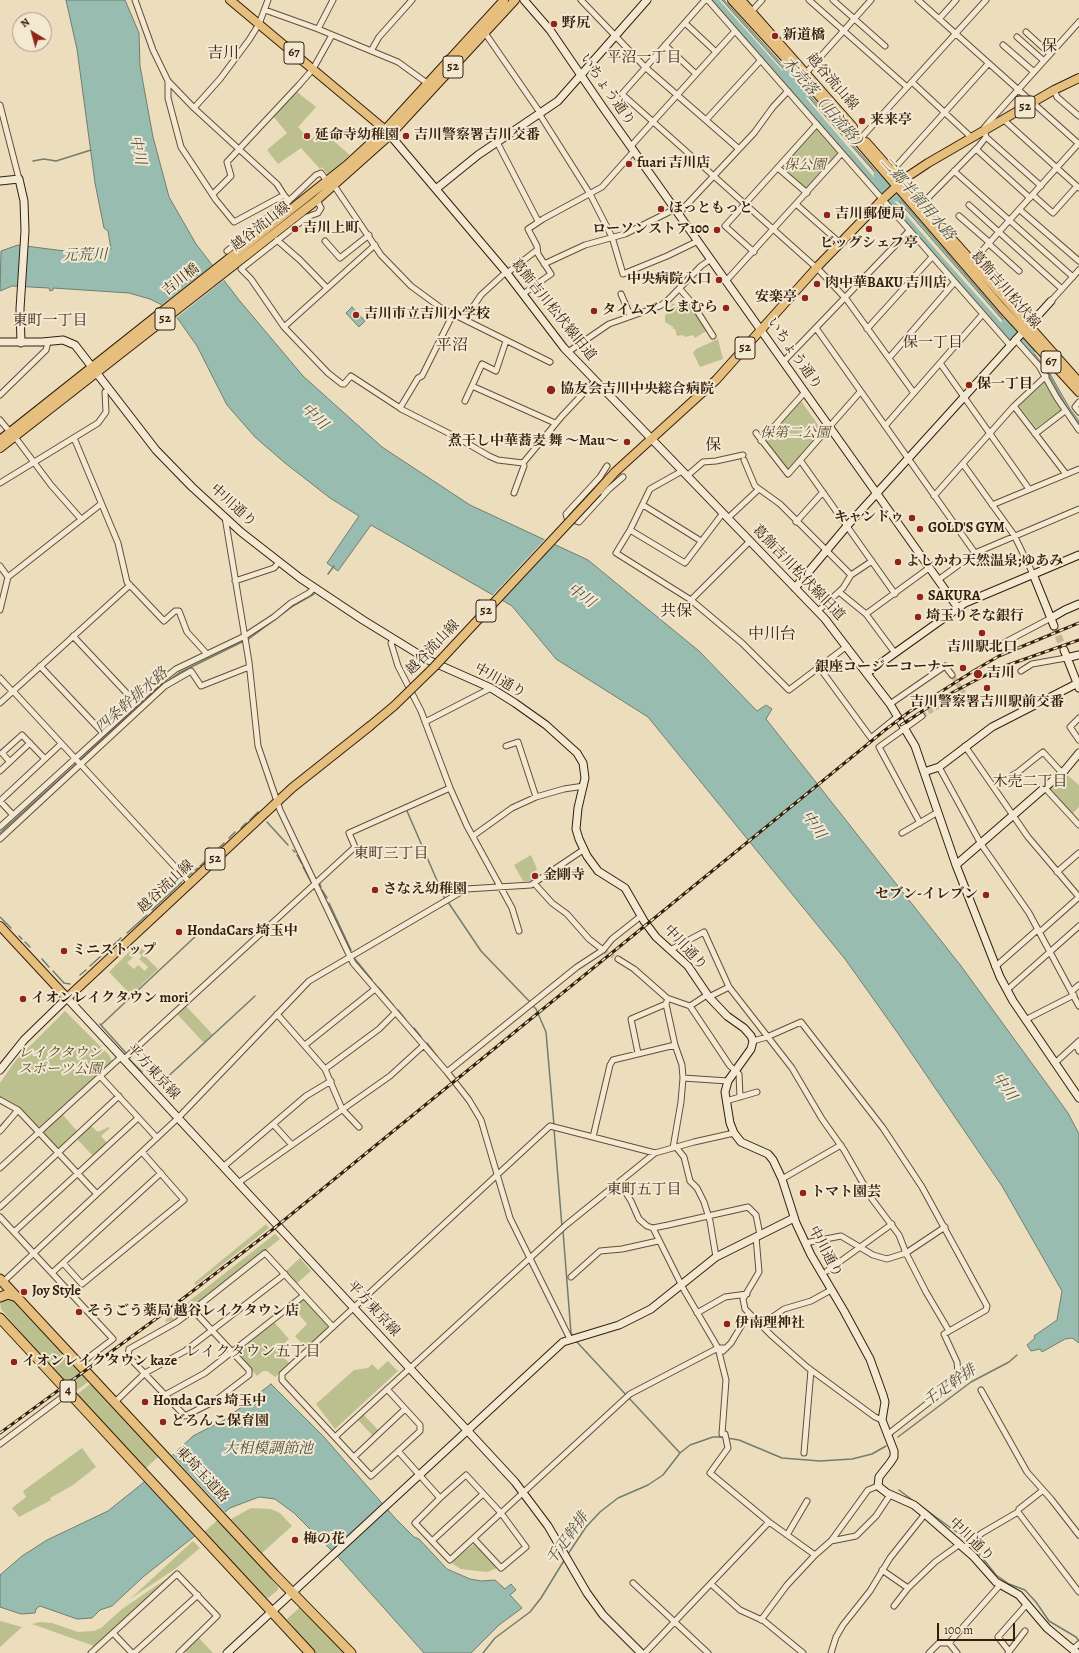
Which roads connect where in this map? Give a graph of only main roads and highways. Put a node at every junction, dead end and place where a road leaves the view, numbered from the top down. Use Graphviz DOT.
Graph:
graph roads {
  1 [pos="230,0"];
  2 [pos="504,0"];
  3 [pos="515,0"];
  4 [pos="732,0"];
  5 [pos="742,0"];
  6 [pos="1079,78"];
  7 [pos="388,132"];
  8 [pos="330,183"];
  9 [pos="898,186"];
  10 [pos="225,267"];
  11 [pos="1021,334"];
  12 [pos="1079,382"];
  13 [pos="1079,392"];
  14 [pos="12,434"];
  15 [pos="0,440"];
  16 [pos="0,448"];
  17 [pos="0,926"];
  18 [pos="2,1281"];
  19 [pos="0,1297"];
  20 [pos="19,1298"];
  21 [pos="0,1314"];
  22 [pos="0,1318"];
  23 [pos="28,1348"];
  24 [pos="310,1653"];
  25 [pos="351,1653"];
  1 -- 7 [label="main road, 67"];
  2 -- 7 [label="main road, 越谷流山線 / 52"];
  3 -- 7 [label="main road, 越谷流山線 / 52"];
  4 -- 9 [label="main road, 越谷流山線"];
  5 -- 9 [label="main road, 越谷流山線"];
  6 -- 9 [label="main road, 越谷流山線 / 52"];
  7 -- 8 [label="main road, 越谷流山線 / 52"];
  8 -- 10 [label="main road, 越谷流山線 / 52"];
  8 -- 10 [label="main road, 越谷流山線 / 52"];
  9 -- 11 [label="main road, 葛飾吉川松伏線 / 67"];
  9 -- 11 [label="main road, 葛飾吉川松伏線 / 67"];
  9 -- 17 [label="main road, 越谷流山線 / 52, bridge"];
  10 -- 14 [label="main road, 吉川橋 / 52"];
  11 -- 12 [label="main road, 葛飾吉川松伏線 / 67"];
  11 -- 13 [label="main road, 葛飾吉川松伏線 / 67"];
  14 -- 15 [label="main road, 52"];
  14 -- 16 [label="main road, 52"];
  18 -- 20 [label="highway, 東埼玉道路 / 4"];
  19 -- 20 [label="highway"];
  20 -- 25 [label="highway, 東埼玉道路 / 4"];
  21 -- 23 [label="highway, 4"];
  22 -- 23 [label="highway, 4"];
  23 -- 24 [label="highway, 4"];
}
